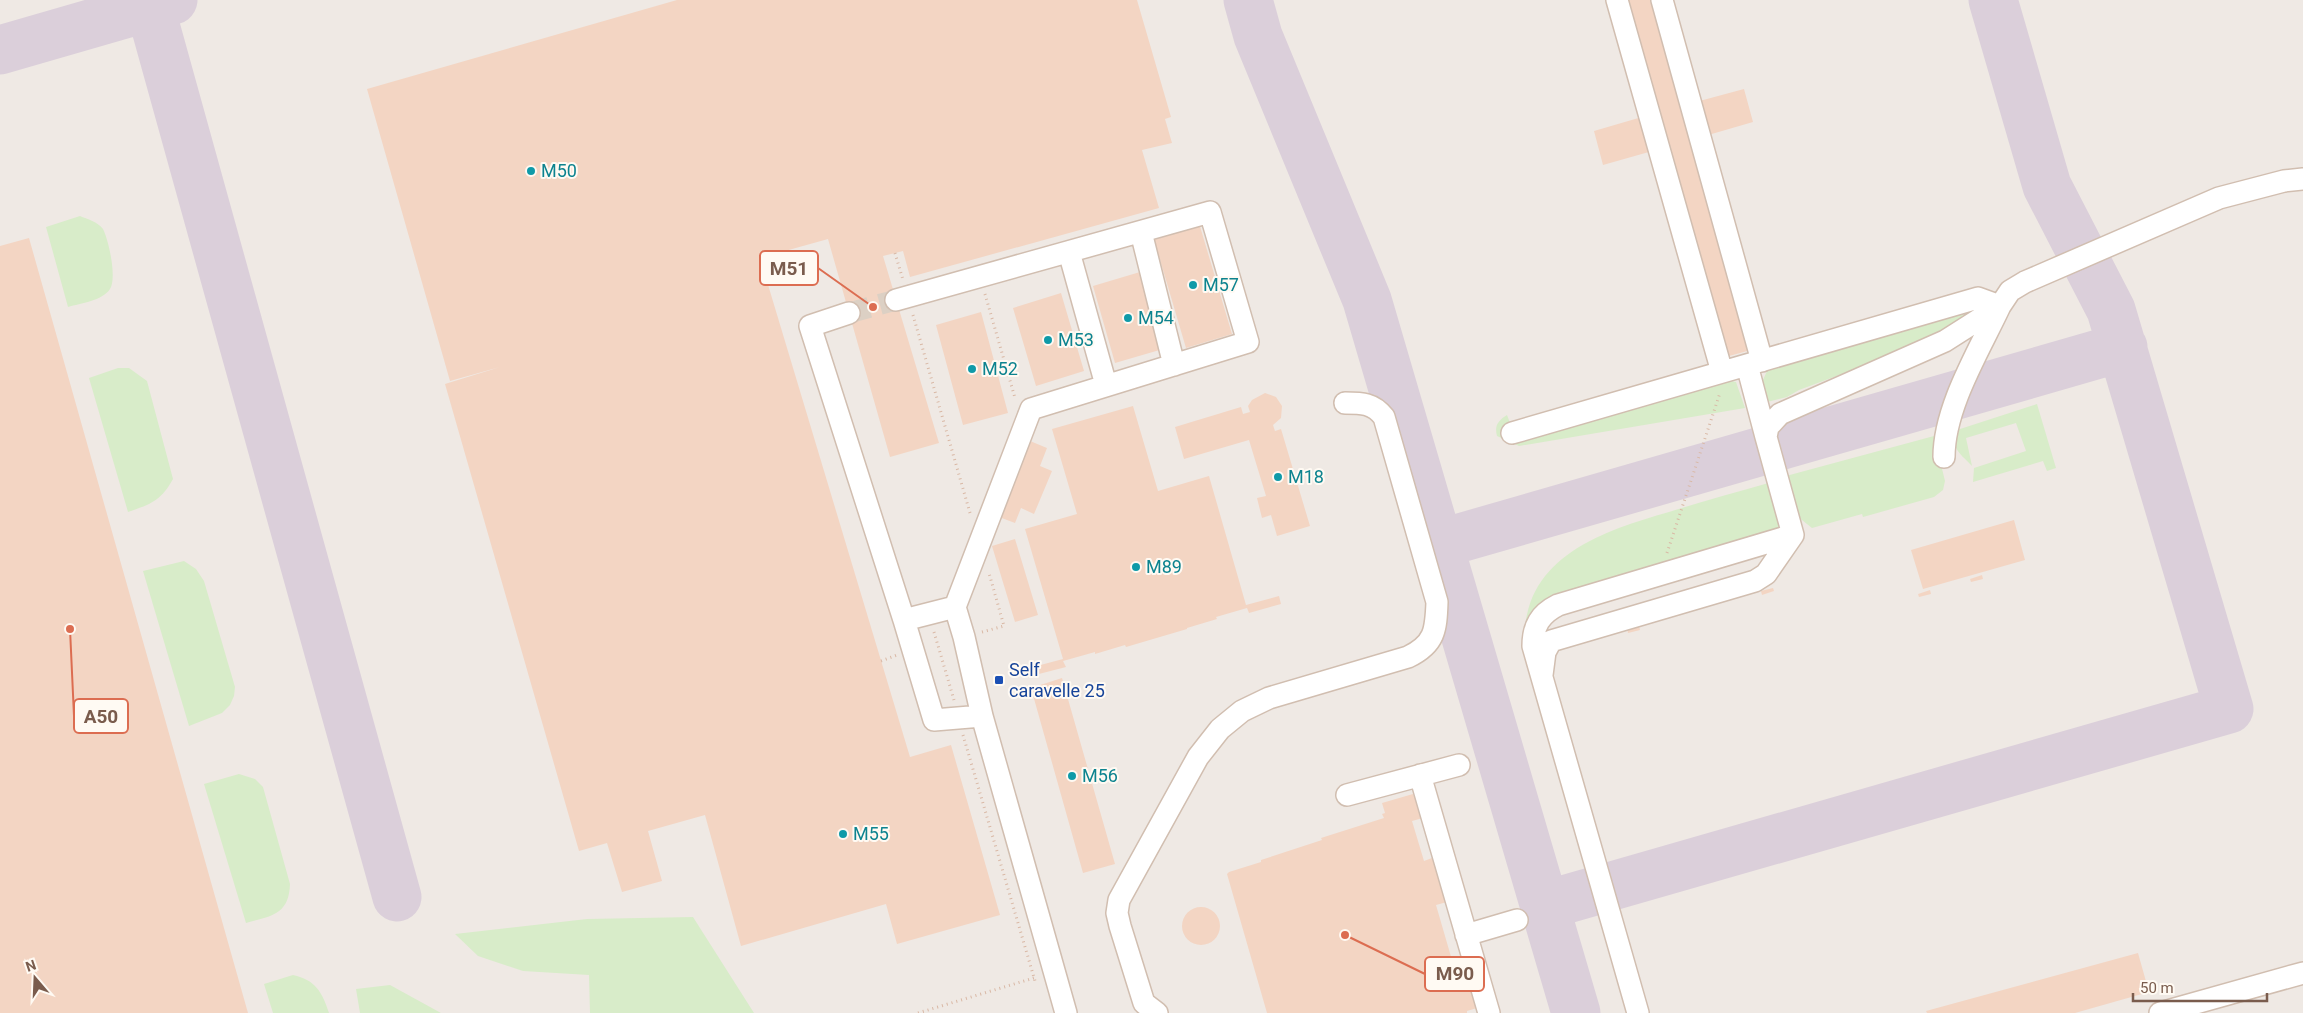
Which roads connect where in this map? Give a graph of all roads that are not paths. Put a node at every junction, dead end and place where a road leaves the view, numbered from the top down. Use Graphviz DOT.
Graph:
graph roads {
  1 [pos="1617,0"];
  2 [pos="1662,0"];
  3 [pos="2303,180"];
  4 [pos="1141,232"];
  5 [pos="1069,252"];
  6 [pos="896,300"];
  7 [pos="2000,306"];
  8 [pos="849,313"];
  9 [pos="1754,363"];
  10 [pos="1174,365"];
  11 [pos="1722,379"];
  12 [pos="1106,385"];
  13 [pos="1345,403"];
  14 [pos="1512,433"];
  15 [pos="1766,437"];
  16 [pos="1944,457"];
  17 [pos="1793,535"];
  18 [pos="955,607"];
  19 [pos="904,620"];
  20 [pos="1542,675"];
  21 [pos="982,716"];
  22 [pos="1459,765"];
  23 [pos="1420,775"];
  24 [pos="1347,795"];
  25 [pos="1517,920"];
  26 [pos="1466,935"];
  27 [pos="2303,972"];
  28 [pos="1066,1013"];
  29 [pos="1157,1013"];
  30 [pos="1489,1013"];
  31 [pos="1638,1013"];
  32 [pos="2160,1013"];
  1 -- 11 [label="lane"];
  2 -- 9 [label="lane"];
  3 -- 7 [label="lane"];
  4 -- 5 [label="lane"];
  4 -- 10 [label="lane"];
  4 -- 10 [label="lane"];
  5 -- 6 [label="lane"];
  5 -- 12 [label="lane"];
  7 -- 9 [label="lane"];
  7 -- 15 [label="lane"];
  7 -- 16 [label="lane"];
  8 -- 19 [label="lane"];
  9 -- 11 [label="lane"];
  9 -- 15 [label="lane"];
  10 -- 12 [label="lane"];
  11 -- 14 [label="lane"];
  12 -- 18 [label="lane"];
  13 -- 29 [label="lane"];
  15 -- 17 [label="lane"];
  17 -- 20 [label="lane"];
  17 -- 20 [label="lane"];
  18 -- 19 [label="lane"];
  18 -- 21 [label="lane"];
  19 -- 21 [label="lane"];
  20 -- 31 [label="lane"];
  21 -- 28 [label="lane"];
  22 -- 23 [label="lane"];
  23 -- 24 [label="lane"];
  23 -- 26 [label="lane"];
  25 -- 26 [label="lane"];
  26 -- 30 [label="lane"];
  27 -- 32 [label="lane"];
}
